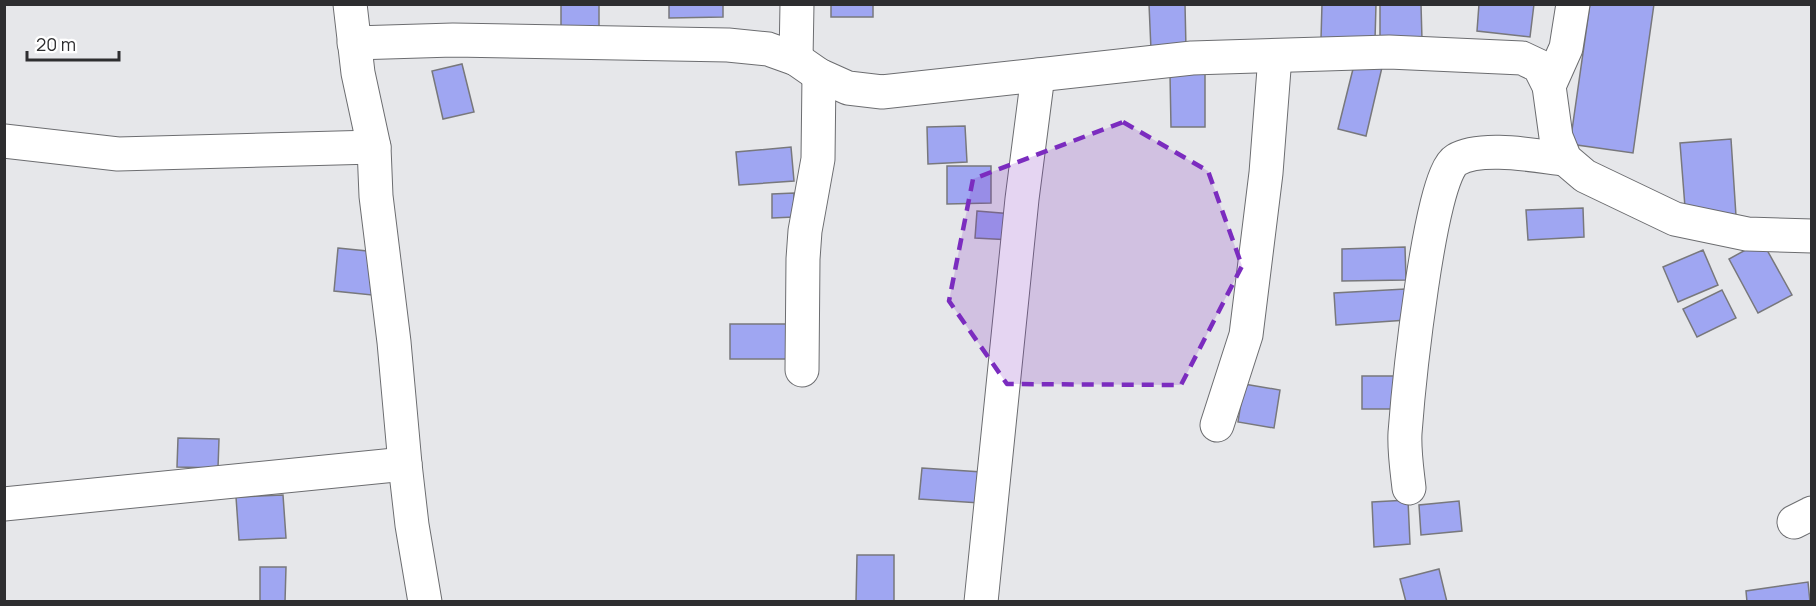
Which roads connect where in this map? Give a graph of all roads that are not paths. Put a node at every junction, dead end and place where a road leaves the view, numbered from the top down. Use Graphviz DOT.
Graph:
graph roads {
  1 [pos="350,4"];
  2 [pos="796,4"];
  3 [pos="1573,4"];
  4 [pos="354,43"];
  5 [pos="1275,56"];
  6 [pos="808,67"];
  7 [pos="1038,75"];
  8 [pos="1549,86"];
  9 [pos="4,141"];
  10 [pos="374,147"];
  11 [pos="1565,159"];
  12 [pos="1812,236"];
  13 [pos="802,370"];
  14 [pos="1217,425"];
  15 [pos="405,464"];
  16 [pos="1409,488"];
  17 [pos="4,504"];
  18 [pos="425,602"];
  19 [pos="981,602"];
  1 -- 4 [label="street"];
  2 -- 6 [label="street"];
  3 -- 8 [label="street"];
  4 -- 6 [label="street"];
  4 -- 10 [label="street"];
  5 -- 7 [label="street"];
  5 -- 8 [label="street"];
  5 -- 14 [label="street"];
  6 -- 7 [label="street"];
  6 -- 13 [label="street"];
  7 -- 19 [label="street"];
  8 -- 11 [label="street"];
  9 -- 10 [label="street"];
  10 -- 15 [label="street"];
  11 -- 12 [label="street"];
  11 -- 16 [label="street"];
  15 -- 17 [label="street"];
  15 -- 18 [label="street"];
}
